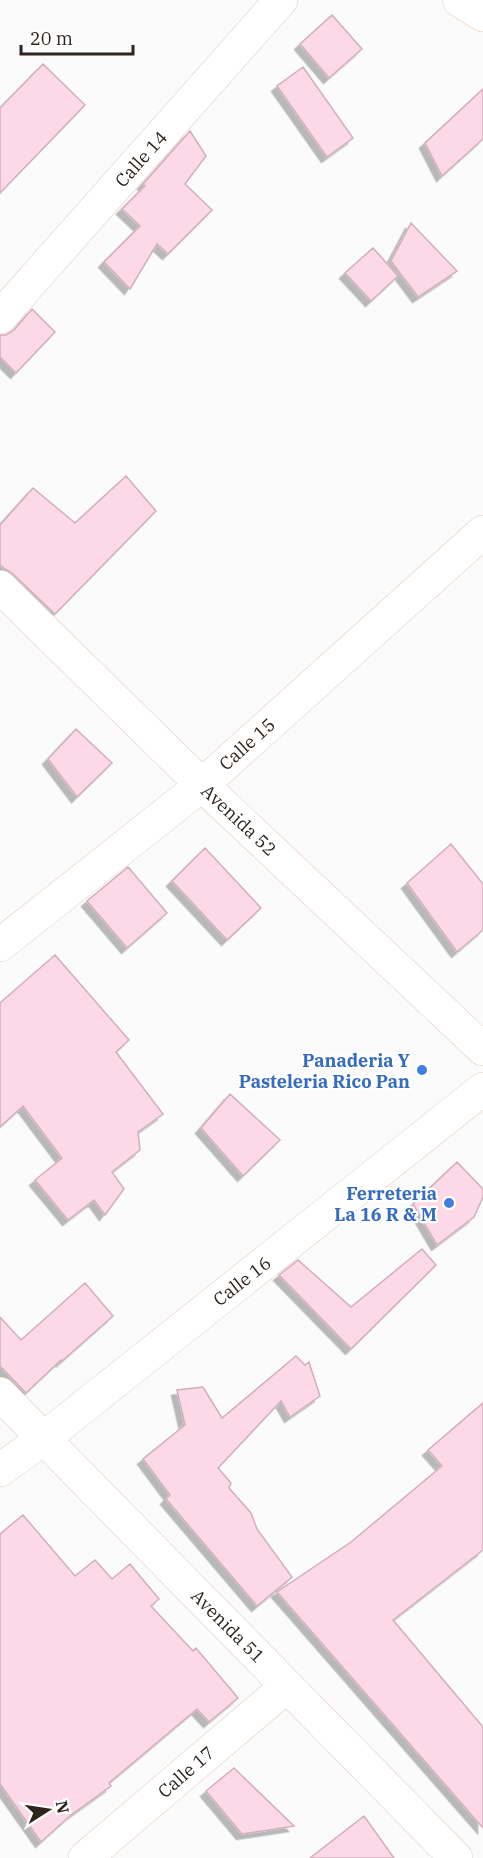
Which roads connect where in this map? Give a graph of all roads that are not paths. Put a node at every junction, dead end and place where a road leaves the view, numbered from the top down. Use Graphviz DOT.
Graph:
graph roads {
  1 [pos="281,0"];
  2 [pos="459,0"];
  3 [pos="483,15"];
  4 [pos="0,317"];
  5 [pos="483,532"];
  6 [pos="0,587"];
  7 [pos="202,785"];
  8 [pos="0,945"];
  9 [pos="483,1049"];
  10 [pos="483,1089"];
  11 [pos="0,1394"];
  12 [pos="43,1439"];
  13 [pos="0,1470"];
  14 [pos="287,1686"];
  15 [pos="102,1853"];
  16 [pos="456,1858"];
  1 -- 4 [label="street, Calle 14"];
  2 -- 3 [label="street"];
  5 -- 7 [label="street, Calle 15"];
  6 -- 7 [label="street, Avenida 52"];
  7 -- 8 [label="street, Calle 15"];
  7 -- 9 [label="street, Avenida 52"];
  10 -- 12 [label="street, Calle 16"];
  11 -- 12 [label="street, Avenida 51"];
  12 -- 13 [label="street, Calle 16"];
  12 -- 14 [label="street, Avenida 51"];
  14 -- 15 [label="street, Calle 17"];
  14 -- 16 [label="street, Avenida 51"];
}
